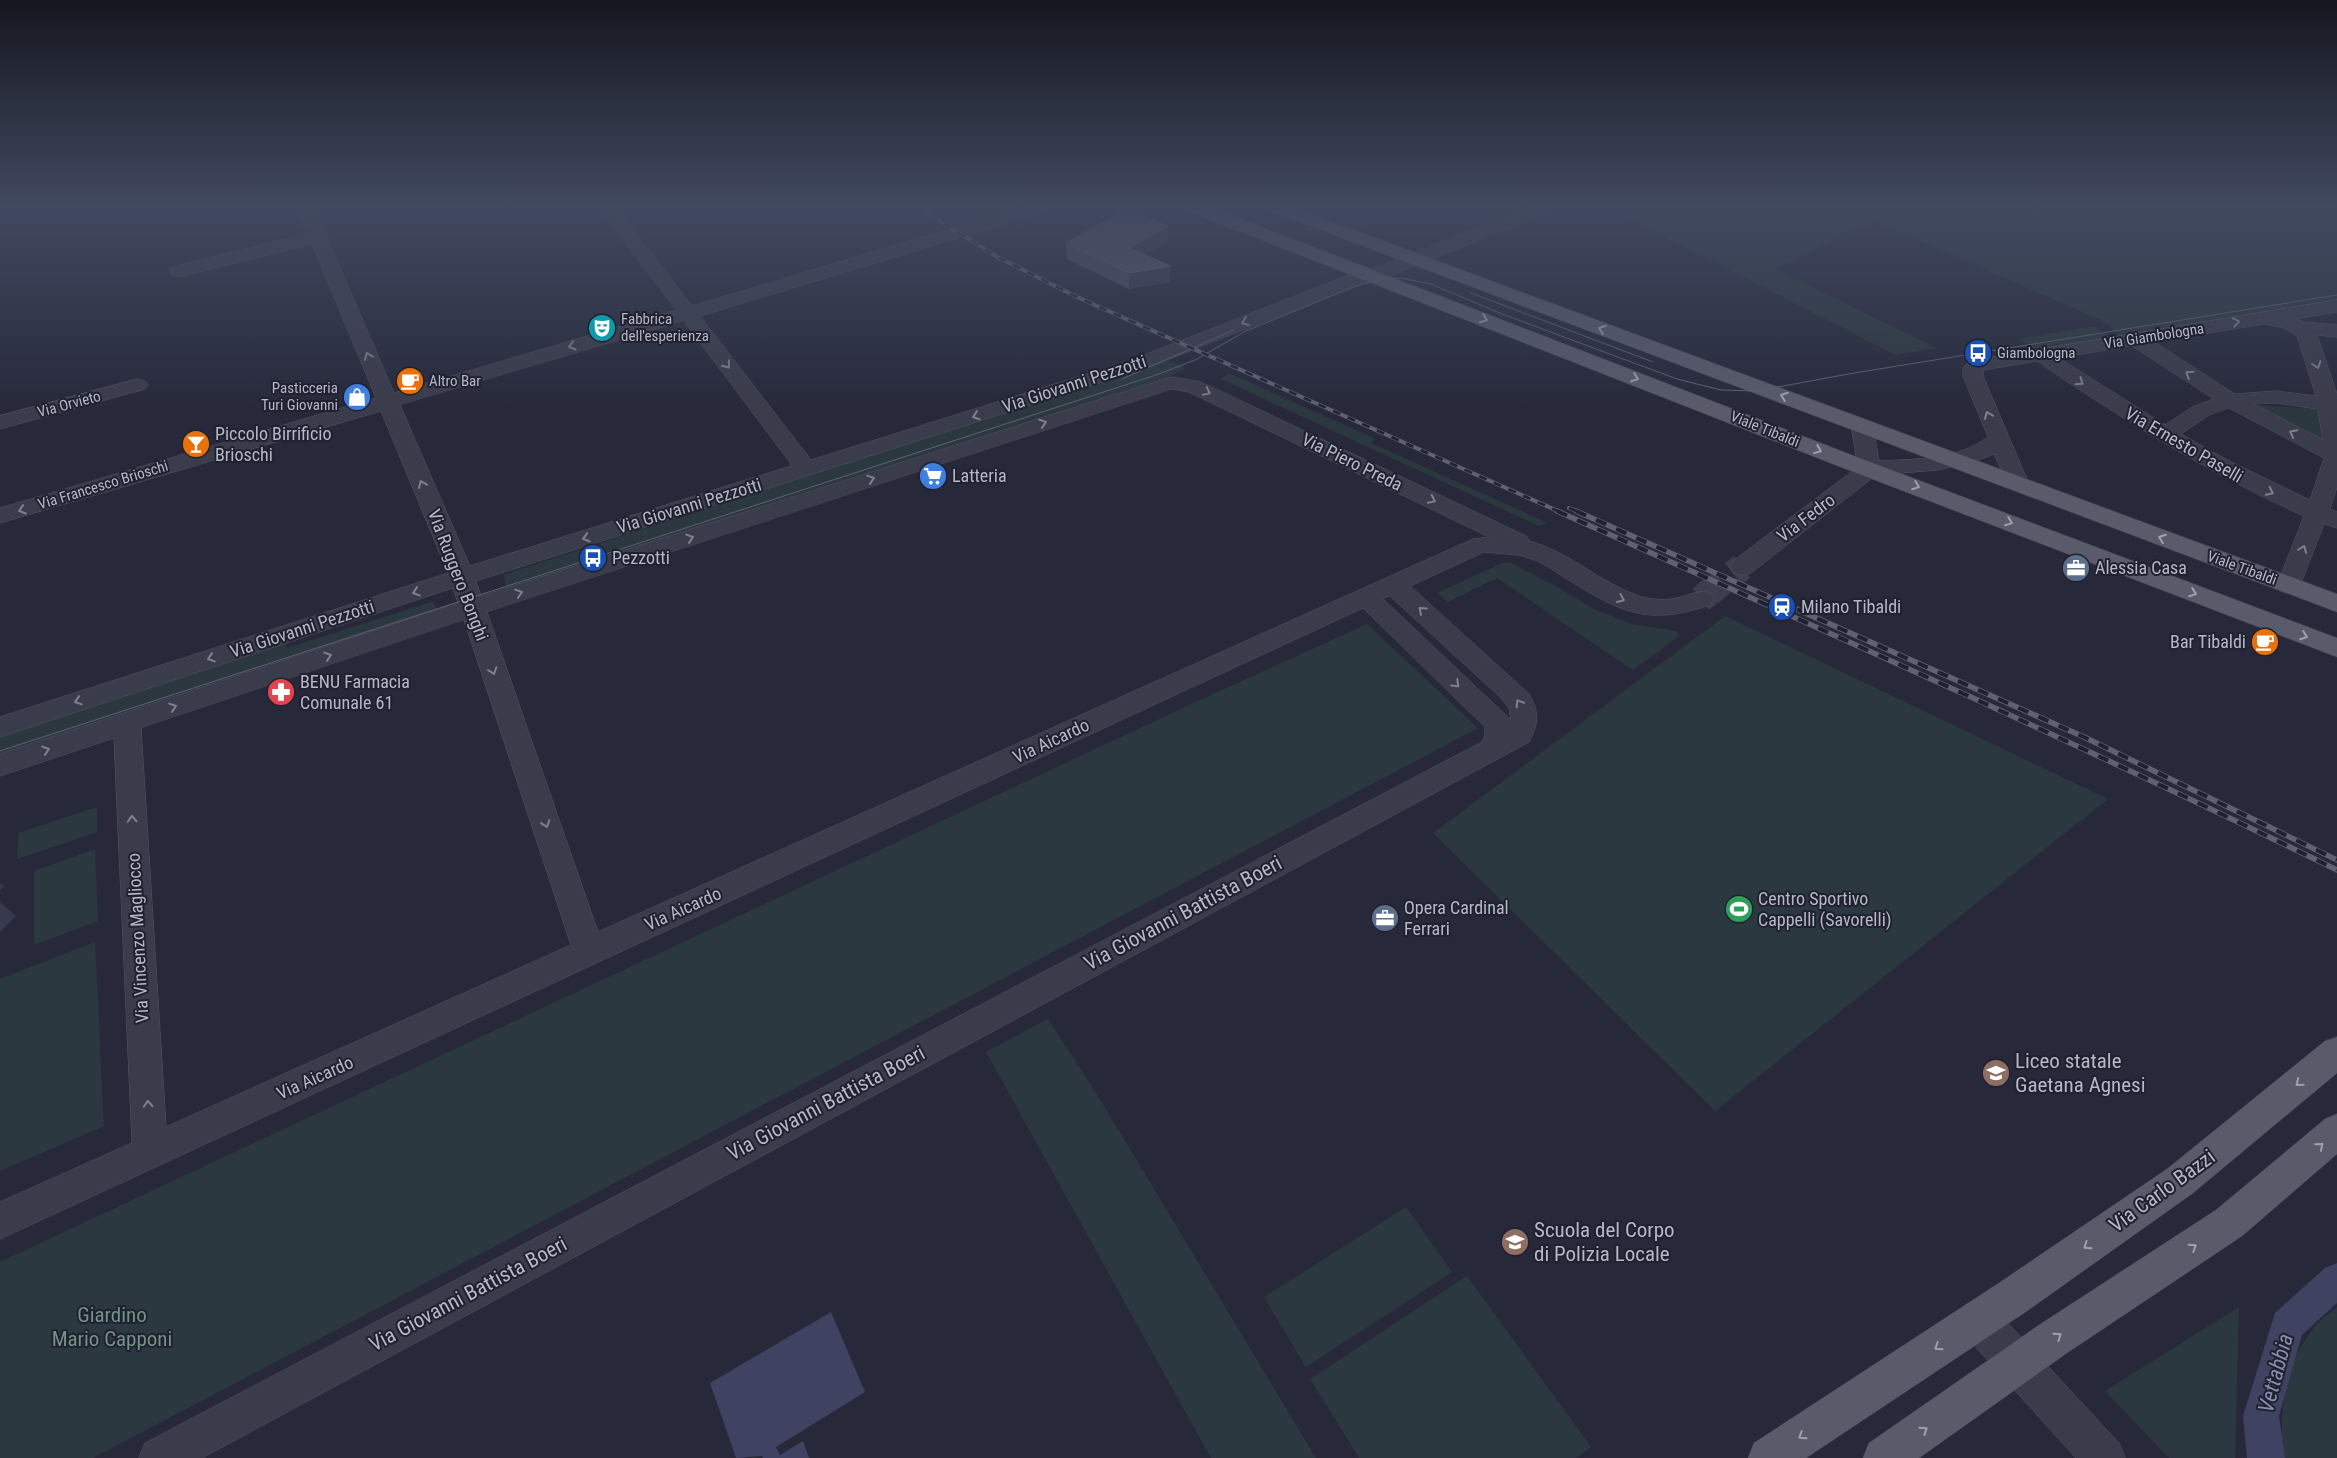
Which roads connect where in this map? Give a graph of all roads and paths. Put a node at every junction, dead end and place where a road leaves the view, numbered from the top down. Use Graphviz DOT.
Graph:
graph roads {
  1 [pos="334,275"];
  2 [pos="658,275"];
  3 [pos="816,275"];
  4 [pos="1459,275"];
  5 [pos="1373,276"];
  6 [pos="2335,312"];
  7 [pos="686,313"];
  8 [pos="2262,318"];
  9 [pos="2301,328"];
  10 [pos="2337,331"];
  11 [pos="2136,339"];
  12 [pos="2040,354"];
  13 [pos="138,385"];
  14 [pos="1160,385"];
  15 [pos="2230,400"];
  16 [pos="387,401"];
  17 [pos="2333,406"];
  18 [pos="0,423"];
  19 [pos="1862,426"];
  20 [pos="2166,436"];
  21 [pos="1998,440"];
  22 [pos="2336,456"];
  23 [pos="1954,460"];
  24 [pos="1870,469"];
  25 [pos="800,472"];
  26 [pos="2018,484"];
  27 [pos="1463,515"];
  28 [pos="0,516"];
  29 [pos="2327,517"];
  30 [pos="1481,544"];
  31 [pos="1541,553"];
  32 [pos="1742,567"];
  33 [pos="462,577"];
  34 [pos="1393,584"];
  35 [pos="2289,585"];
  36 [pos="1366,597"];
  37 [pos="1701,599"];
  38 [pos="2337,603"];
  39 [pos="472,608"];
  40 [pos="2337,648"];
  41 [pos="127,723"];
  42 [pos="0,727"];
  43 [pos="1492,750"];
  44 [pos="0,765"];
  45 [pos="589,951"];
  46 [pos="2337,1052"];
  47 [pos="2337,1131"];
  48 [pos="150,1152"];
  49 [pos="0,1221"];
  50 [pos="1978,1320"];
  51 [pos="2018,1365"];
  52 [pos="160,1458"];
  53 [pos="1769,1458"];
  54 [pos="1884,1458"];
  55 [pos="2104,1458"];
  16 -- 1 [label="street, Via Ruggero Bonghi, one-way"];
  2 -- 7 [label="street"];
  3 -- 7 [label="street, Via Francesco Brioschi"];
  19 -- 4 [label="main road, Viale Tibaldi, one-way"];
  5 -- 24 [label="main road, Viale Tibaldi, one-way"];
  5 -- 25 [label="street, Via Giovanni Pezzotti, one-way"];
  6 -- 8 [label="street, Via Giambologna"];
  7 -- 16 [label="street, Via Francesco Brioschi, one-way"];
  7 -- 25 [label="street, one-way"];
  8 -- 9 [label="street"];
  11 -- 8 [label="street, Via Giambologna, one-way"];
  9 -- 10 [label="street"];
  9 -- 17 [label="street, one-way"];
  11 -- 12 [label="street, Via Giambologna"];
  15 -- 11 [label="street, one-way"];
  12 -- 20 [label="street, Via Ernesto Paselli, one-way"];
  21 -- 12 [label="street, Via Giambologna, one-way"];
  13 -- 18 [label="street, Via Orvieto"];
  14 -- 27 [label="street, Via Piero Preda, one-way"];
  39 -- 14 [label="street, Via Giovanni Pezzotti, one-way"];
  15 -- 17 [label="street"];
  15 -- 20 [label="street"];
  22 -- 15 [label="street, one-way"];
  16 -- 28 [label="street, Via Francesco Brioschi, one-way"];
  33 -- 16 [label="street, Via Ruggero Bonghi, one-way"];
  17 -- 22 [label="street"];
  19 -- 23 [label="main road, Viale Tibaldi"];
  19 -- 24 [label="street"];
  20 -- 29 [label="street, Via Ernesto Paselli, one-way"];
  21 -- 23 [label="street"];
  21 -- 26 [label="street"];
  22 -- 29 [label="street"];
  23 -- 24 [label="street"];
  23 -- 26 [label="main road, Viale Tibaldi"];
  24 -- 32 [label="street, Via Fedro"];
  24 -- 40 [label="main road, Viale Tibaldi, one-way"];
  25 -- 33 [label="street, Via Giovanni Pezzotti, one-way"];
  35 -- 26 [label="main road, Viale Tibaldi, one-way"];
  27 -- 30 [label="street"];
  27 -- 31 [label="street, Via Piero Preda"];
  35 -- 29 [label="street, one-way"];
  30 -- 31 [label="street"];
  30 -- 34 [label="street, Via Aicardo"];
  31 -- 37 [label="street, one-way"];
  33 -- 39 [label="street, Via Ruggero Bonghi"];
  33 -- 42 [label="street, Via Giovanni Pezzotti, one-way"];
  34 -- 36 [label="street, Via Aicardo"];
  43 -- 34 [label="street, Via Giovanni Battista Boeri, one-way"];
  35 -- 38 [label="main road, Viale Tibaldi"];
  36 -- 43 [label="street, one-way"];
  36 -- 45 [label="street, Via Aicardo"];
  41 -- 39 [label="street, Via Giovanni Pezzotti, one-way"];
  39 -- 45 [label="street, Via Ruggero Bonghi, one-way"];
  44 -- 41 [label="street, Via Giovanni Pezzotti, one-way"];
  48 -- 41 [label="street, Via Vincenzo Magliocco, one-way"];
  43 -- 52 [label="street, Via Giovanni Battista Boeri"];
  45 -- 48 [label="street, Via Aicardo"];
  46 -- 50 [label="main road, Via Carlo Bazzi, one-way"];
  51 -- 47 [label="main road, one-way"];
  48 -- 49 [label="street, Via Aicardo"];
  50 -- 51 [label="street"];
  50 -- 53 [label="main road, Via Carlo Bazzi, one-way"];
  54 -- 51 [label="main road, one-way"];
  51 -- 55 [label="street"];
}
